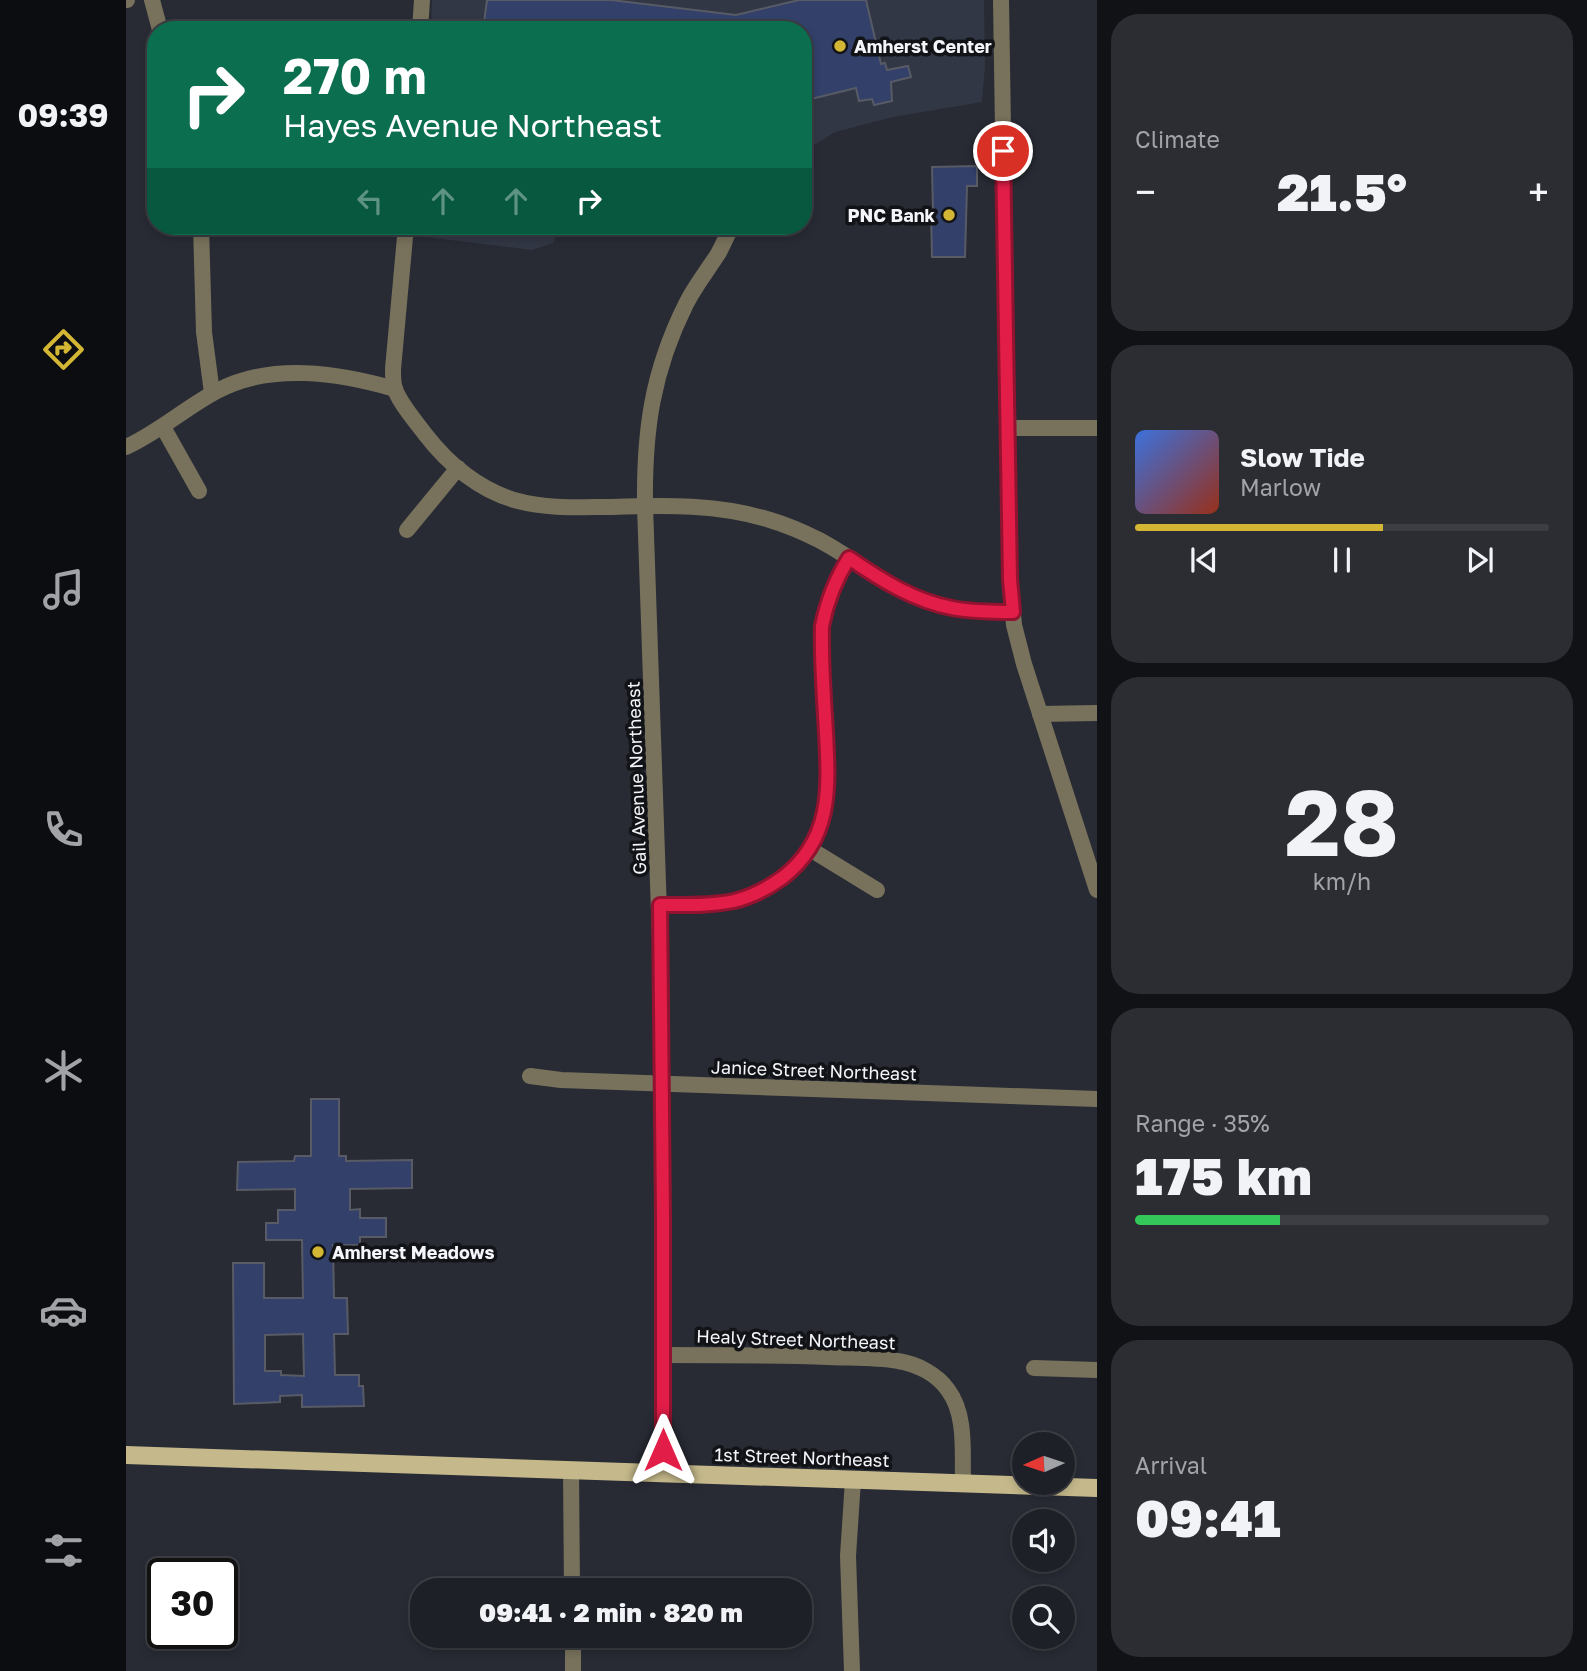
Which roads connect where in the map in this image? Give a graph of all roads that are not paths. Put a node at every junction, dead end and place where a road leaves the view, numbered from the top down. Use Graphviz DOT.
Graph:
graph roads {
  1 [pos="152,0"];
  2 [pos="422,0"];
  3 [pos="1001,0"];
  4 [pos="158,21"];
  5 [pos="420,21"];
  6 [pos="201,235"];
  7 [pos="405,235"];
  8 [pos="727,235"];
  9 [pos="395,389"];
  10 [pos="212,393"];
  11 [pos="163,427"];
  12 [pos="1008,428"];
  13 [pos="1097,428"];
  14 [pos="126,447"];
  15 [pos="458,468"];
  16 [pos="199,491"];
  17 [pos="645,506"];
  18 [pos="407,530"];
  19 [pos="849,558"];
  20 [pos="1013,612"];
  21 [pos="1097,713"];
  22 [pos="1040,714"];
  23 [pos="810,849"];
  24 [pos="877,890"];
  25 [pos="1097,890"];
  26 [pos="660,905"];
  27 [pos="530,1076"];
  28 [pos="662,1084"];
  29 [pos="1097,1099"];
  30 [pos="663,1354"];
  31 [pos="1034,1368"];
  32 [pos="1097,1370"];
  33 [pos="126,1455"];
  34 [pos="571,1470"];
  35 [pos="663,1474"];
  36 [pos="853,1480"];
  37 [pos="963,1483"];
  38 [pos="1097,1488"];
  39 [pos="572,1578"];
  40 [pos="573,1648"];
  41 [pos="573,1671"];
  42 [pos="852,1671"];
  1 -- 4 [label="street"];
  2 -- 5 [label="street"];
  3 -- 12 [label="street"];
  6 -- 10 [label="street"];
  7 -- 9 [label="street"];
  8 -- 17 [label="street, Gail Avenue Northeast"];
  9 -- 10 [label="street"];
  9 -- 15 [label="street"];
  10 -- 11 [label="street"];
  11 -- 14 [label="street"];
  11 -- 16 [label="street"];
  12 -- 13 [label="street"];
  12 -- 20 [label="street"];
  15 -- 17 [label="street"];
  15 -- 18 [label="street"];
  17 -- 19 [label="street"];
  17 -- 26 [label="street, Gail Avenue Northeast"];
  19 -- 20 [label="street"];
  19 -- 23 [label="street"];
  20 -- 22 [label="street"];
  21 -- 22 [label="street"];
  22 -- 25 [label="street"];
  23 -- 24 [label="street"];
  23 -- 26 [label="street"];
  26 -- 28 [label="street, Gail Avenue Northeast"];
  27 -- 28 [label="street, Janice Street Northeast"];
  28 -- 29 [label="street, Janice Street Northeast"];
  28 -- 30 [label="street, Gail Avenue Northeast"];
  30 -- 35 [label="street, Gail Avenue Northeast"];
  30 -- 37 [label="street, Healy Street Northeast"];
  31 -- 32 [label="street"];
  33 -- 34 [label="main road, 1st Street Northeast"];
  34 -- 35 [label="main road, 1st Street Northeast"];
  34 -- 39 [label="street"];
  35 -- 36 [label="main road, 1st Street Northeast"];
  36 -- 37 [label="main road, 1st Street Northeast"];
  36 -- 42 [label="street"];
  37 -- 38 [label="main road, 1st Street Northeast"];
  40 -- 41 [label="street"];
}
